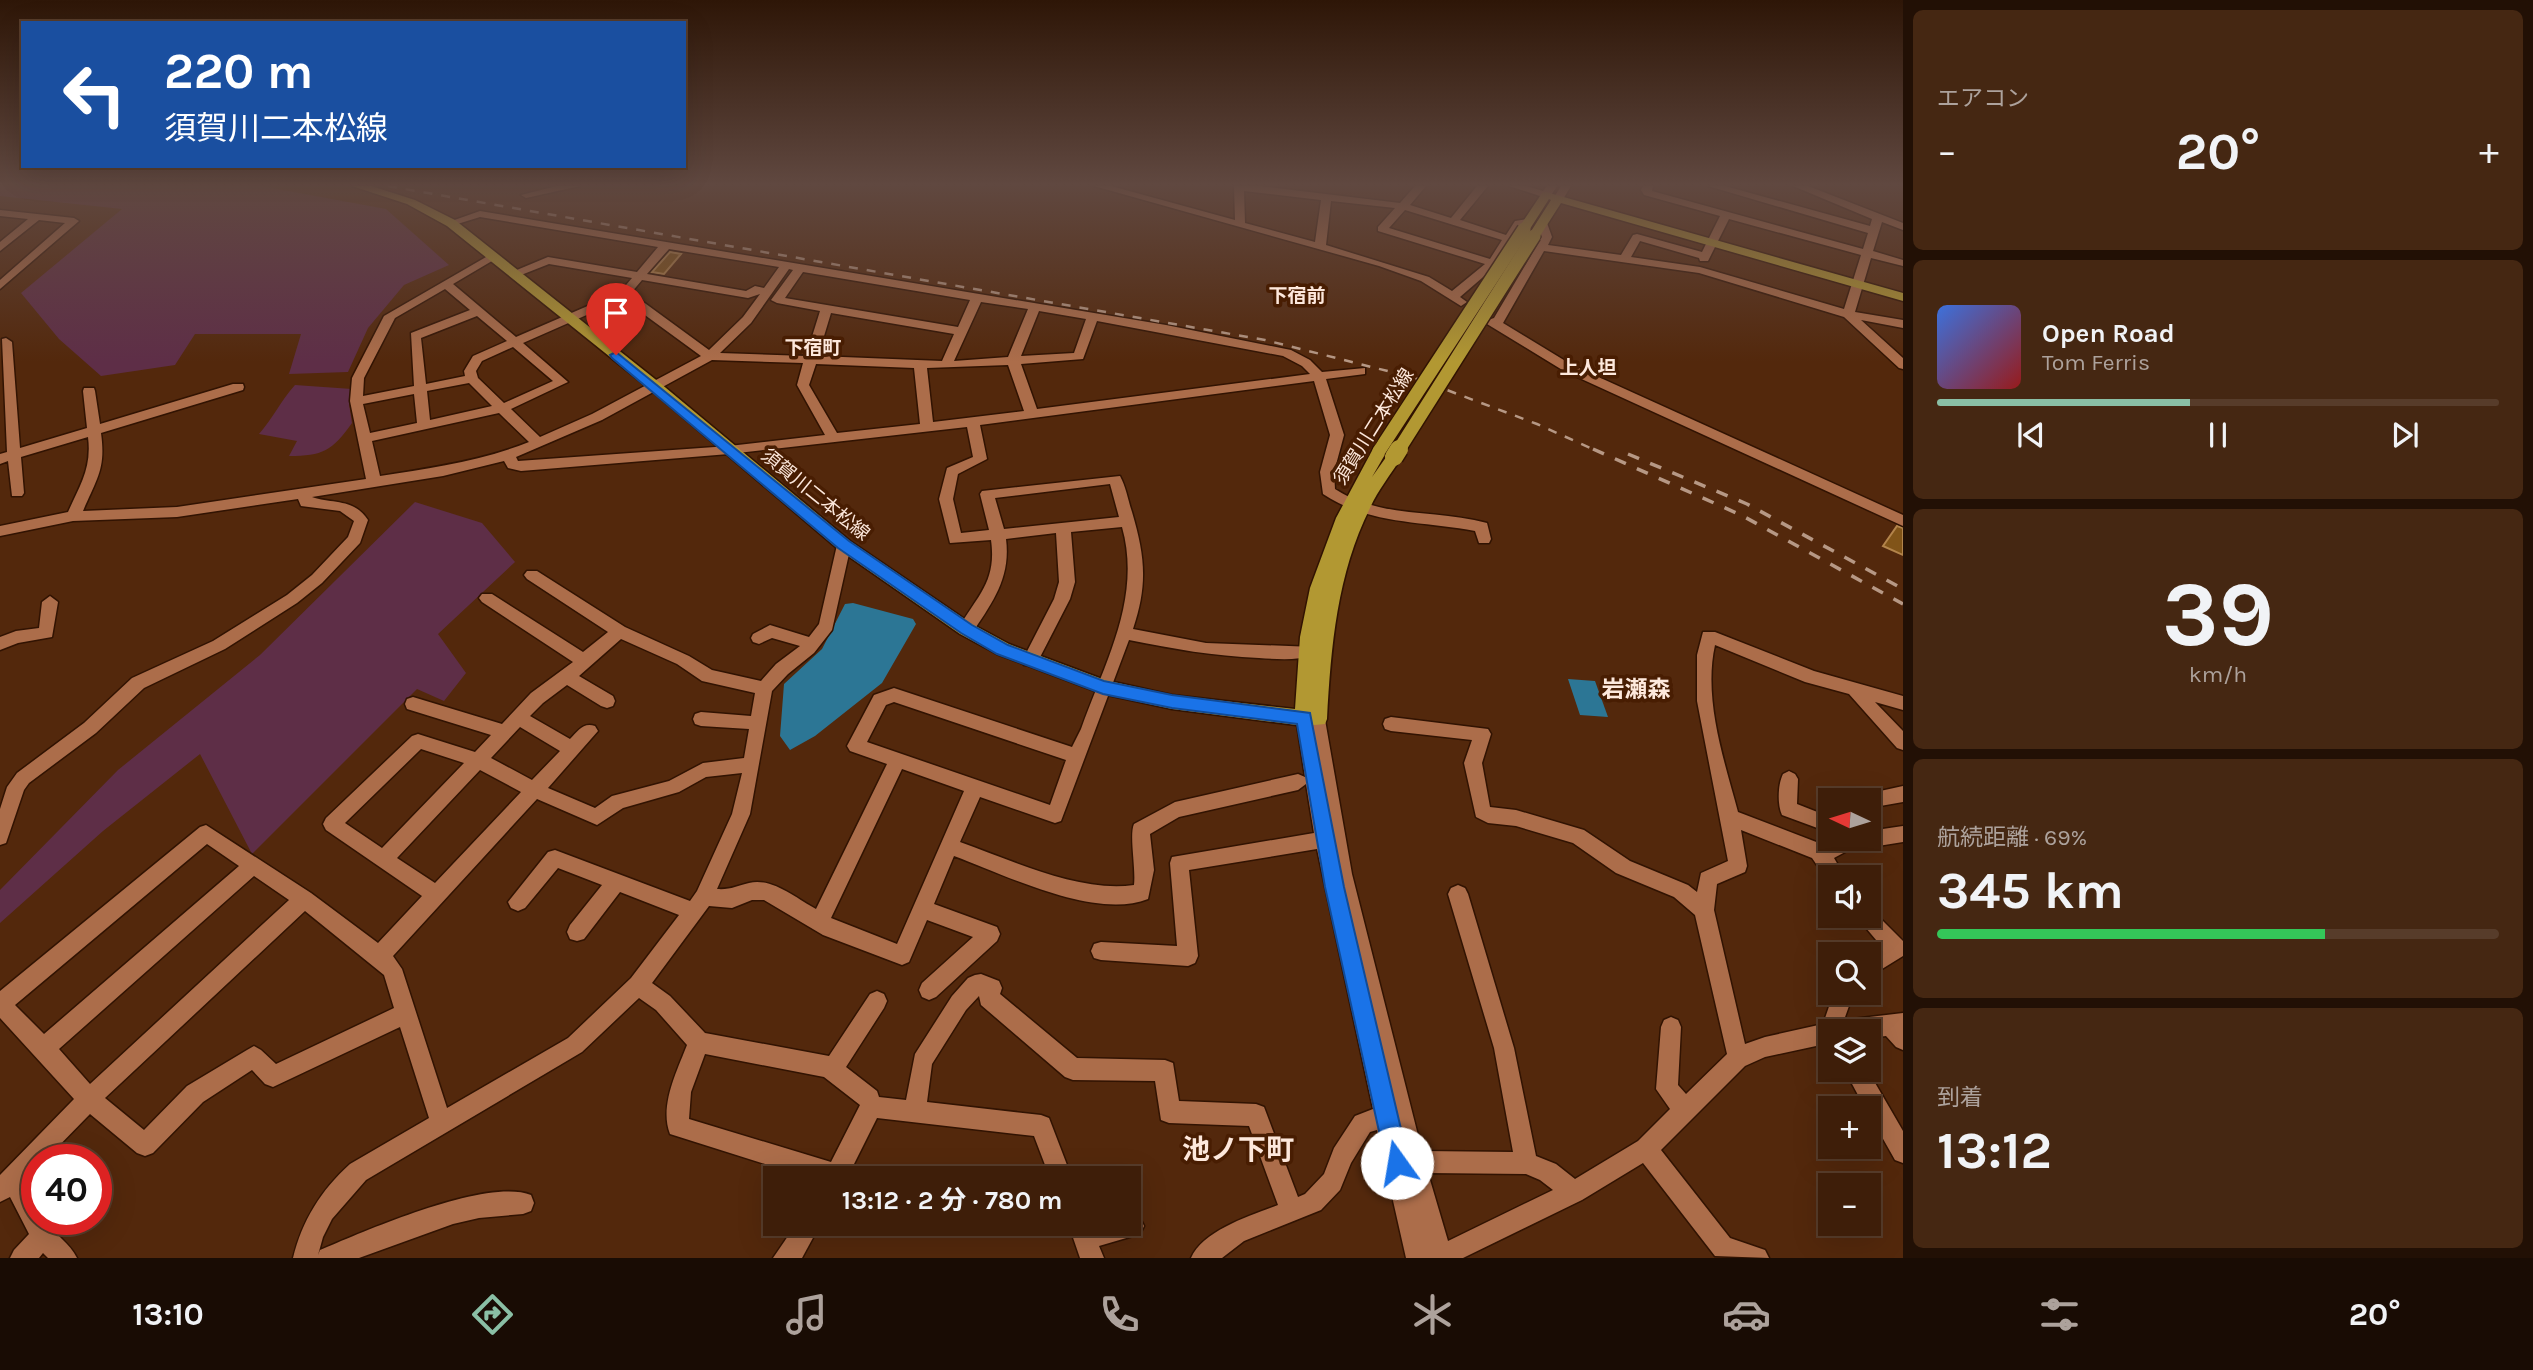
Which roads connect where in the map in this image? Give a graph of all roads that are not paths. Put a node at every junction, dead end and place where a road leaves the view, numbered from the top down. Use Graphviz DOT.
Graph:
graph roads {
  1 [pos="47,245"];
  2 [pos="479,245"];
  3 [pos="666,245"];
  4 [pos="1315,245"];
  5 [pos="1435,245"];
  6 [pos="1504,245"];
  7 [pos="1523,245"];
  8 [pos="1527,245"];
  9 [pos="1585,245"];
  10 [pos="1633,245"];
  11 [pos="1665,245"];
  12 [pos="1710,245"];
  13 [pos="1720,245"];
  14 [pos="1836,245"];
  15 [pos="1869,245"];
  16 [pos="1320,246"];
  17 [pos="1866,253"];
  18 [pos="493,256"];
  19 [pos="1706,256"];
  20 [pos="1625,258"];
  21 [pos="1493,262"];
  22 [pos="1903,263"];
  23 [pos="787,264"];
  24 [pos="801,267"];
  25 [pos="1700,270"];
  26 [pos="516,274"];
  27 [pos="640,275"];
  28 [pos="1858,284"];
  29 [pos="447,285"];
  30 [pos="0,286"];
  31 [pos="768,292"];
  32 [pos="624,294"];
  33 [pos="1903,297"];
  34 [pos="977,298"];
  35 [pos="1034,307"];
  36 [pos="826,309"];
  37 [pos="479,311"];
  38 [pos="1848,314"];
  39 [pos="1093,317"];
  40 [pos="569,318"];
  41 [pos="1903,324"];
  42 [pos="960,331"];
  43 [pos="6,341"];
  44 [pos="516,344"];
  45 [pos="710,356"];
  46 [pos="809,359"];
  47 [pos="1013,360"];
  48 [pos="920,364"];
  49 [pos="946,365"];
  50 [pos="1903,365"];
  51 [pos="1361,371"];
  52 [pos="1319,376"];
  53 [pos="472,379"];
  54 [pos="655,386"];
  55 [pos="238,387"];
  56 [pos="420,388"];
  57 [pos="89,391"];
  58 [pos="356,401"];
  59 [pos="503,408"];
  60 [pos="1032,415"];
  61 [pos="973,422"];
  62 [pos="424,426"];
  63 [pos="927,427"];
  64 [pos="92,433"];
  65 [pos="833,437"];
  66 [pos="366,438"];
  67 [pos="538,443"];
  68 [pos="729,450"];
  69 [pos="15,454"];
  70 [pos="508,455"];
  71 [pos="0,459"];
  72 [pos="374,482"];
  73 [pos="17,493"];
  74 [pos="304,493"];
  75 [pos="1355,505"];
  76 [pos="74,516"];
  77 [pos="1126,521"];
  78 [pos="1903,522"];
  79 [pos="1063,527"];
  80 [pos="0,531"];
  81 [pos="998,535"];
  82 [pos="1484,539"];
  83 [pos="844,545"];
  84 [pos="532,575"];
  85 [pos="487,598"];
  86 [pos="50,602"];
  87 [pos="966,629"];
  88 [pos="619,631"];
  89 [pos="1123,634"];
  90 [pos="759,638"];
  91 [pos="0,644"];
  92 [pos="812,644"];
  93 [pos="1308,651"];
  94 [pos="584,661"];
  95 [pos="1030,661"];
  96 [pos="567,677"];
  97 [pos="1103,687"];
  98 [pos="764,688"];
  99 [pos="1856,692"];
  100 [pos="607,702"];
  101 [pos="1903,703"];
  102 [pos="413,704"];
  103 [pos="519,718"];
  104 [pos="701,719"];
  105 [pos="1311,719"];
  106 [pos="759,723"];
  107 [pos="1391,724"];
  108 [pos="589,731"];
  109 [pos="506,732"];
  110 [pos="1903,743"];
  111 [pos="572,749"];
  112 [pos="1076,756"];
  113 [pos="480,761"];
  114 [pos="897,761"];
  115 [pos="752,764"];
  116 [pos="1789,779"];
  117 [pos="1298,782"];
  118 [pos="532,789"];
  119 [pos="974,789"];
  120 [pos="1903,794"];
  121 [pos="1881,798"];
  122 [pos="1730,817"];
  123 [pos="1818,820"];
  124 [pos="1903,834"];
  125 [pos="0,837"];
  126 [pos="1881,837"];
  127 [pos="1818,839"];
  128 [pos="1325,840"];
  129 [pos="950,846"];
  130 [pos="383,860"];
  131 [pos="253,866"];
  132 [pos="616,882"];
  133 [pos="435,894"];
  134 [pos="1458,894"];
  135 [pos="304,899"];
  136 [pos="518,902"];
  137 [pos="698,904"];
  138 [pos="923,909"];
  139 [pos="1704,910"];
  140 [pos="820,921"];
  141 [pos="1877,928"];
  142 [pos="577,933"];
  143 [pos="1101,951"];
  144 [pos="379,956"];
  145 [pos="1881,959"];
  146 [pos="638,985"];
  147 [pos="929,990"];
  148 [pos="877,1001"];
  149 [pos="0,1004"];
  150 [pos="407,1013"];
  151 [pos="1671,1027"];
  152 [pos="1899,1029"];
  153 [pos="1881,1030"];
  154 [pos="1818,1035"];
  155 [pos="699,1042"];
  156 [pos="44,1048"];
  157 [pos="1738,1058"];
  158 [pos="833,1069"];
  159 [pos="1863,1082"];
  160 [pos="89,1099"];
  161 [pos="871,1107"];
  162 [pos="1686,1111"];
  163 [pos="915,1112"];
  164 [pos="1387,1115"];
  165 [pos="441,1123"];
  166 [pos="1646,1149"];
  167 [pos="1903,1152"];
  168 [pos="1414,1162"];
  169 [pos="1526,1163"];
  170 [pos="801,1166"];
  171 [pos="841,1166"];
  172 [pos="1056,1166"];
  173 [pos="6,1183"];
  174 [pos="1574,1192"];
  175 [pos="523,1203"];
  176 [pos="1292,1211"];
  177 [pos="803,1236"];
  178 [pos="43,1237"];
  179 [pos="1435,1257"];
  180 [pos="22,1258"];
  181 [pos="65,1258"];
  182 [pos="304,1258"];
  183 [pos="328,1258"];
  184 [pos="785,1258"];
  185 [pos="1203,1258"];
  186 [pos="1757,1258"];
  1 -- 30 [label="street"];
  2 -- 18 [label="main road, 須賀川二本松線"];
  3 -- 23 [label="street"];
  3 -- 27 [label="street"];
  4 -- 16 [label="street"];
  5 -- 21 [label="street"];
  6 -- 21 [label="street"];
  7 -- 75 [label="main road, 須賀川二本松線, bridge"];
  8 -- 78 [label="street"];
  9 -- 20 [label="street"];
  10 -- 20 [label="street"];
  11 -- 19 [label="street"];
  12 -- 19 [label="street"];
  13 -- 28 [label="main road"];
  14 -- 17 [label="street"];
  15 -- 17 [label="street"];
  16 -- 21 [label="street"];
  17 -- 22 [label="street"];
  17 -- 28 [label="street"];
  18 -- 26 [label="main road, 須賀川二本松線"];
  18 -- 29 [label="street"];
  19 -- 25 [label="street"];
  20 -- 25 [label="street"];
  23 -- 24 [label="street"];
  23 -- 31 [label="street"];
  24 -- 34 [label="street"];
  24 -- 36 [label="street"];
  25 -- 38 [label="street"];
  26 -- 27 [label="street"];
  26 -- 40 [label="main road, 須賀川二本松線"];
  27 -- 31 [label="street"];
  27 -- 32 [label="street"];
  28 -- 33 [label="main road"];
  28 -- 38 [label="street"];
  29 -- 37 [label="street"];
  29 -- 58 [label="street"];
  31 -- 45 [label="street"];
  32 -- 40 [label="street"];
  32 -- 45 [label="street"];
  34 -- 35 [label="street"];
  34 -- 42 [label="street"];
  35 -- 39 [label="street"];
  35 -- 47 [label="street"];
  36 -- 42 [label="street"];
  36 -- 46 [label="street"];
  37 -- 44 [label="street"];
  37 -- 56 [label="street"];
  38 -- 41 [label="street"];
  38 -- 50 [label="street"];
  39 -- 47 [label="street"];
  39 -- 52 [label="street"];
  40 -- 44 [label="street"];
  40 -- 54 [label="main road, 須賀川二本松線"];
  42 -- 49 [label="street"];
  43 -- 69 [label="street"];
  44 -- 53 [label="street"];
  44 -- 59 [label="street"];
  45 -- 46 [label="street"];
  45 -- 54 [label="street"];
  46 -- 48 [label="street"];
  46 -- 65 [label="street"];
  47 -- 49 [label="street"];
  47 -- 60 [label="street"];
  48 -- 49 [label="street"];
  48 -- 63 [label="street"];
  51 -- 52 [label="street"];
  52 -- 60 [label="street"];
  52 -- 75 [label="street"];
  53 -- 56 [label="street"];
  53 -- 59 [label="street"];
  54 -- 67 [label="street"];
  54 -- 68 [label="main road, 須賀川二本松線"];
  55 -- 64 [label="street"];
  56 -- 58 [label="street"];
  56 -- 62 [label="street"];
  57 -- 64 [label="street"];
  58 -- 66 [label="street"];
  59 -- 62 [label="street"];
  59 -- 67 [label="street"];
  60 -- 61 [label="street"];
  61 -- 63 [label="street"];
  61 -- 81 [label="street"];
  62 -- 66 [label="street"];
  63 -- 65 [label="street"];
  64 -- 69 [label="street"];
  64 -- 76 [label="street"];
  65 -- 68 [label="street"];
  66 -- 72 [label="street"];
  67 -- 70 [label="street"];
  68 -- 70 [label="street"];
  68 -- 83 [label="main road, 須賀川二本松線"];
  69 -- 71 [label="street"];
  69 -- 73 [label="street"];
  70 -- 72 [label="street"];
  72 -- 74 [label="street"];
  74 -- 76 [label="street"];
  74 -- 125 [label="street"];
  75 -- 82 [label="street"];
  75 -- 93 [label="main road, 須賀川二本松線"];
  75 -- 105 [label="main road, 須賀川二本松線"];
  76 -- 80 [label="street"];
  77 -- 79 [label="street"];
  77 -- 81 [label="street"];
  77 -- 89 [label="street"];
  79 -- 81 [label="street"];
  79 -- 95 [label="street"];
  81 -- 87 [label="street"];
  83 -- 87 [label="main road, 須賀川二本松線"];
  83 -- 92 [label="street"];
  84 -- 88 [label="street"];
  85 -- 94 [label="street"];
  86 -- 91 [label="street"];
  87 -- 95 [label="main road, 須賀川二本松線"];
  88 -- 94 [label="street"];
  88 -- 98 [label="street"];
  89 -- 93 [label="street"];
  89 -- 97 [label="street"];
  90 -- 92 [label="street"];
  92 -- 98 [label="street"];
  93 -- 105 [label="main road, 須賀川二本松線"];
  94 -- 96 [label="street"];
  95 -- 97 [label="main road, 須賀川二本松線"];
  96 -- 100 [label="street"];
  96 -- 103 [label="street"];
  97 -- 105 [label="main road, 須賀川二本松線"];
  97 -- 112 [label="street"];
  98 -- 106 [label="street"];
  99 -- 101 [label="street"];
  99 -- 110 [label="street"];
  99 -- 122 [label="street"];
  102 -- 109 [label="street"];
  103 -- 109 [label="street"];
  103 -- 111 [label="street"];
  104 -- 106 [label="street"];
  105 -- 128 [label="street"];
  105 -- 168 [label="street"];
  106 -- 115 [label="street"];
  107 -- 139 [label="street"];
  108 -- 111 [label="street"];
  109 -- 113 [label="street"];
  111 -- 118 [label="street"];
  112 -- 114 [label="street"];
  112 -- 119 [label="street"];
  113 -- 118 [label="street"];
  113 -- 130 [label="street"];
  113 -- 130 [label="street"];
  114 -- 119 [label="street"];
  114 -- 140 [label="street"];
  115 -- 118 [label="street"];
  115 -- 137 [label="street"];
  116 -- 123 [label="street"];
  117 -- 129 [label="street"];
  118 -- 133 [label="street"];
  119 -- 129 [label="street"];
  120 -- 121 [label="street"];
  122 -- 127 [label="street"];
  122 -- 139 [label="street"];
  124 -- 126 [label="street"];
  128 -- 143 [label="street"];
  128 -- 164 [label="street"];
  129 -- 138 [label="street"];
  130 -- 133 [label="street"];
  131 -- 135 [label="street"];
  131 -- 149 [label="street"];
  131 -- 156 [label="street"];
  132 -- 136 [label="street"];
  132 -- 137 [label="street"];
  132 -- 142 [label="street"];
  133 -- 144 [label="street"];
  134 -- 169 [label="street"];
  135 -- 144 [label="street"];
  135 -- 160 [label="street"];
  137 -- 140 [label="street"];
  137 -- 146 [label="street"];
  138 -- 140 [label="street"];
  138 -- 147 [label="street"];
  139 -- 157 [label="street"];
  141 -- 145 [label="street"];
  144 -- 150 [label="street"];
  146 -- 155 [label="street"];
  146 -- 165 [label="street"];
  148 -- 158 [label="street"];
  149 -- 156 [label="street"];
  150 -- 160 [label="street"];
  150 -- 165 [label="street"];
  151 -- 162 [label="street"];
  152 -- 153 [label="street"];
  154 -- 157 [label="street"];
  155 -- 158 [label="street"];
  155 -- 170 [label="street"];
  156 -- 160 [label="street"];
  157 -- 162 [label="street"];
  158 -- 161 [label="street"];
  159 -- 167 [label="street"];
  160 -- 173 [label="street"];
  161 -- 163 [label="street"];
  161 -- 171 [label="street"];
  162 -- 166 [label="street"];
  163 -- 172 [label="street"];
  163 -- 176 [label="street"];
  164 -- 176 [label="street"];
  164 -- 179 [label="street"];
  165 -- 182 [label="street"];
  166 -- 174 [label="street"];
  166 -- 186 [label="street"];
  168 -- 169 [label="street"];
  168 -- 179 [label="street"];
  169 -- 174 [label="street"];
  173 -- 178 [label="street"];
  174 -- 179 [label="street"];
  175 -- 183 [label="street"];
  176 -- 185 [label="street"];
  177 -- 184 [label="street"];
  178 -- 180 [label="street"];
  178 -- 181 [label="street"];
}
